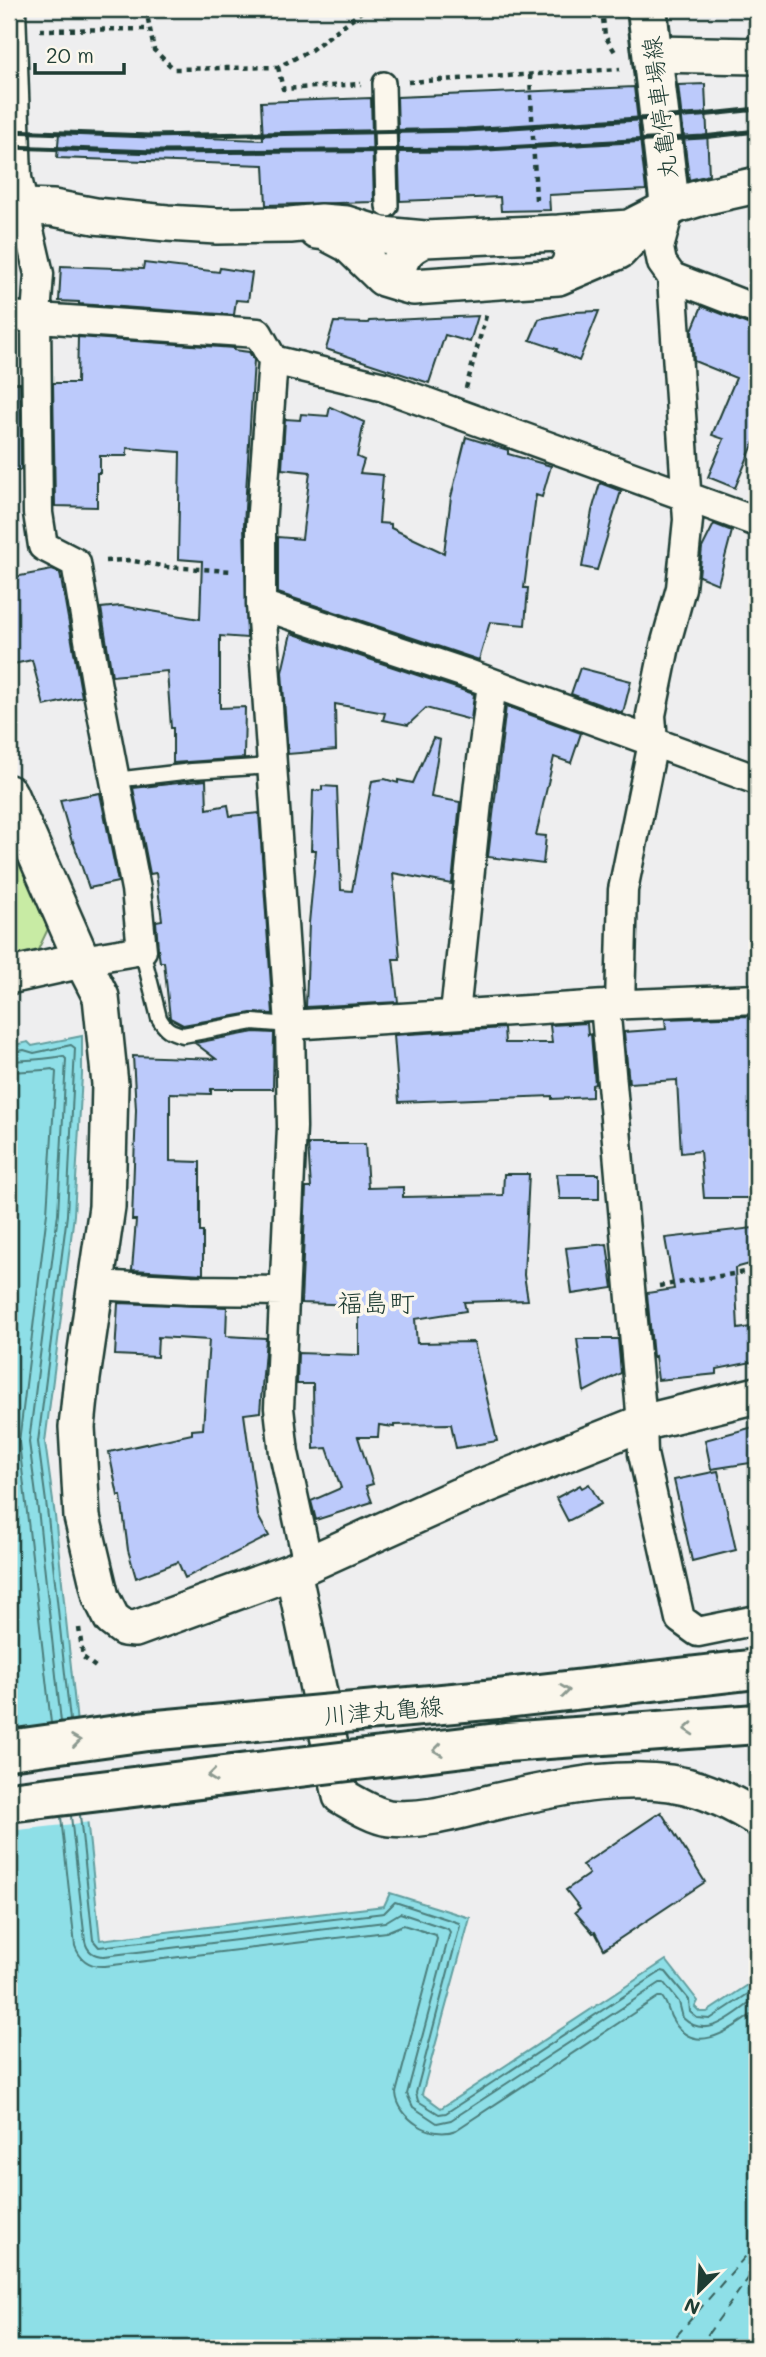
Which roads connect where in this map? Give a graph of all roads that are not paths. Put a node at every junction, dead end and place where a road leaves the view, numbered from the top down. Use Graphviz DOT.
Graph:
graph roads {
  1 [pos="647,9"];
  2 [pos="11,20"];
  3 [pos="653,54"];
  4 [pos="757,55"];
  5 [pos="384,83"];
  6 [pos="11,95"];
  7 [pos="757,185"];
  8 [pos="387,206"];
  9 [pos="14,207"];
  10 [pos="670,207"];
  11 [pos="290,225"];
  12 [pos="559,233"];
  13 [pos="425,239"];
  14 [pos="558,277"];
  15 [pos="672,277"];
  16 [pos="406,285"];
  17 [pos="757,310"];
  18 [pos="22,316"];
  19 [pos="273,360"];
  20 [pos="687,497"];
  21 [pos="757,522"];
  22 [pos="261,605"];
  23 [pos="492,684"];
  24 [pos="653,743"];
  25 [pos="272,766"];
  26 [pos="115,780"];
  27 [pos="757,780"];
  28 [pos="9,793"];
  29 [pos="142,950"];
  30 [pos="82,960"];
  31 [pos="9,976"];
  32 [pos="757,999"];
  33 [pos="612,1005"];
  34 [pos="455,1014"];
  35 [pos="290,1025"];
  36 [pos="95,1285"];
  37 [pos="283,1291"];
  38 [pos="757,1395"];
  39 [pos="642,1423"];
  40 [pos="301,1567"];
  41 [pos="757,1620"];
  42 [pos="757,1669"];
  43 [pos="757,1724"];
  44 [pos="9,1750"];
  45 [pos="9,1802"];
  46 [pos="757,1818"];
  1 -- 3 [label="main road, 丸亀停車場線"];
  2 -- 6 [label="street"];
  3 -- 4 [label="street"];
  3 -- 10 [label="main road, 丸亀停車場線"];
  5 -- 8 [label="street"];
  6 -- 9 [label="street"];
  7 -- 10 [label="street"];
  9 -- 11 [label="street"];
  9 -- 18 [label="street"];
  10 -- 12 [label="street"];
  10 -- 14 [label="street"];
  10 -- 15 [label="street"];
  11 -- 13 [label="street"];
  11 -- 16 [label="street"];
  12 -- 13 [label="street"];
  12 -- 14 [label="street"];
  13 -- 16 [label="street"];
  14 -- 16 [label="street"];
  15 -- 17 [label="street"];
  15 -- 20 [label="street"];
  18 -- 19 [label="street"];
  18 -- 26 [label="street"];
  19 -- 20 [label="street"];
  19 -- 22 [label="street"];
  20 -- 21 [label="street"];
  20 -- 24 [label="street"];
  22 -- 23 [label="street"];
  22 -- 25 [label="street"];
  23 -- 24 [label="street"];
  23 -- 34 [label="street"];
  24 -- 27 [label="street"];
  24 -- 33 [label="street"];
  25 -- 26 [label="lane"];
  25 -- 35 [label="street"];
  26 -- 29 [label="street"];
  28 -- 30 [label="street"];
  29 -- 30 [label="street"];
  29 -- 35 [label="lane"];
  30 -- 31 [label="street"];
  30 -- 36 [label="street"];
  32 -- 33 [label="street"];
  33 -- 34 [label="street"];
  33 -- 39 [label="street"];
  34 -- 35 [label="street"];
  35 -- 37 [label="street"];
  36 -- 37 [label="street"];
  36 -- 40 [label="street"];
  37 -- 40 [label="street"];
  38 -- 39 [label="street"];
  39 -- 40 [label="street"];
  39 -- 41 [label="street"];
  40 -- 46 [label="street"];
  44 -- 42 [label="main road, 川津丸亀線, one-way, bridge"];
  43 -- 45 [label="main road, 川津丸亀線, one-way, bridge"];
}
